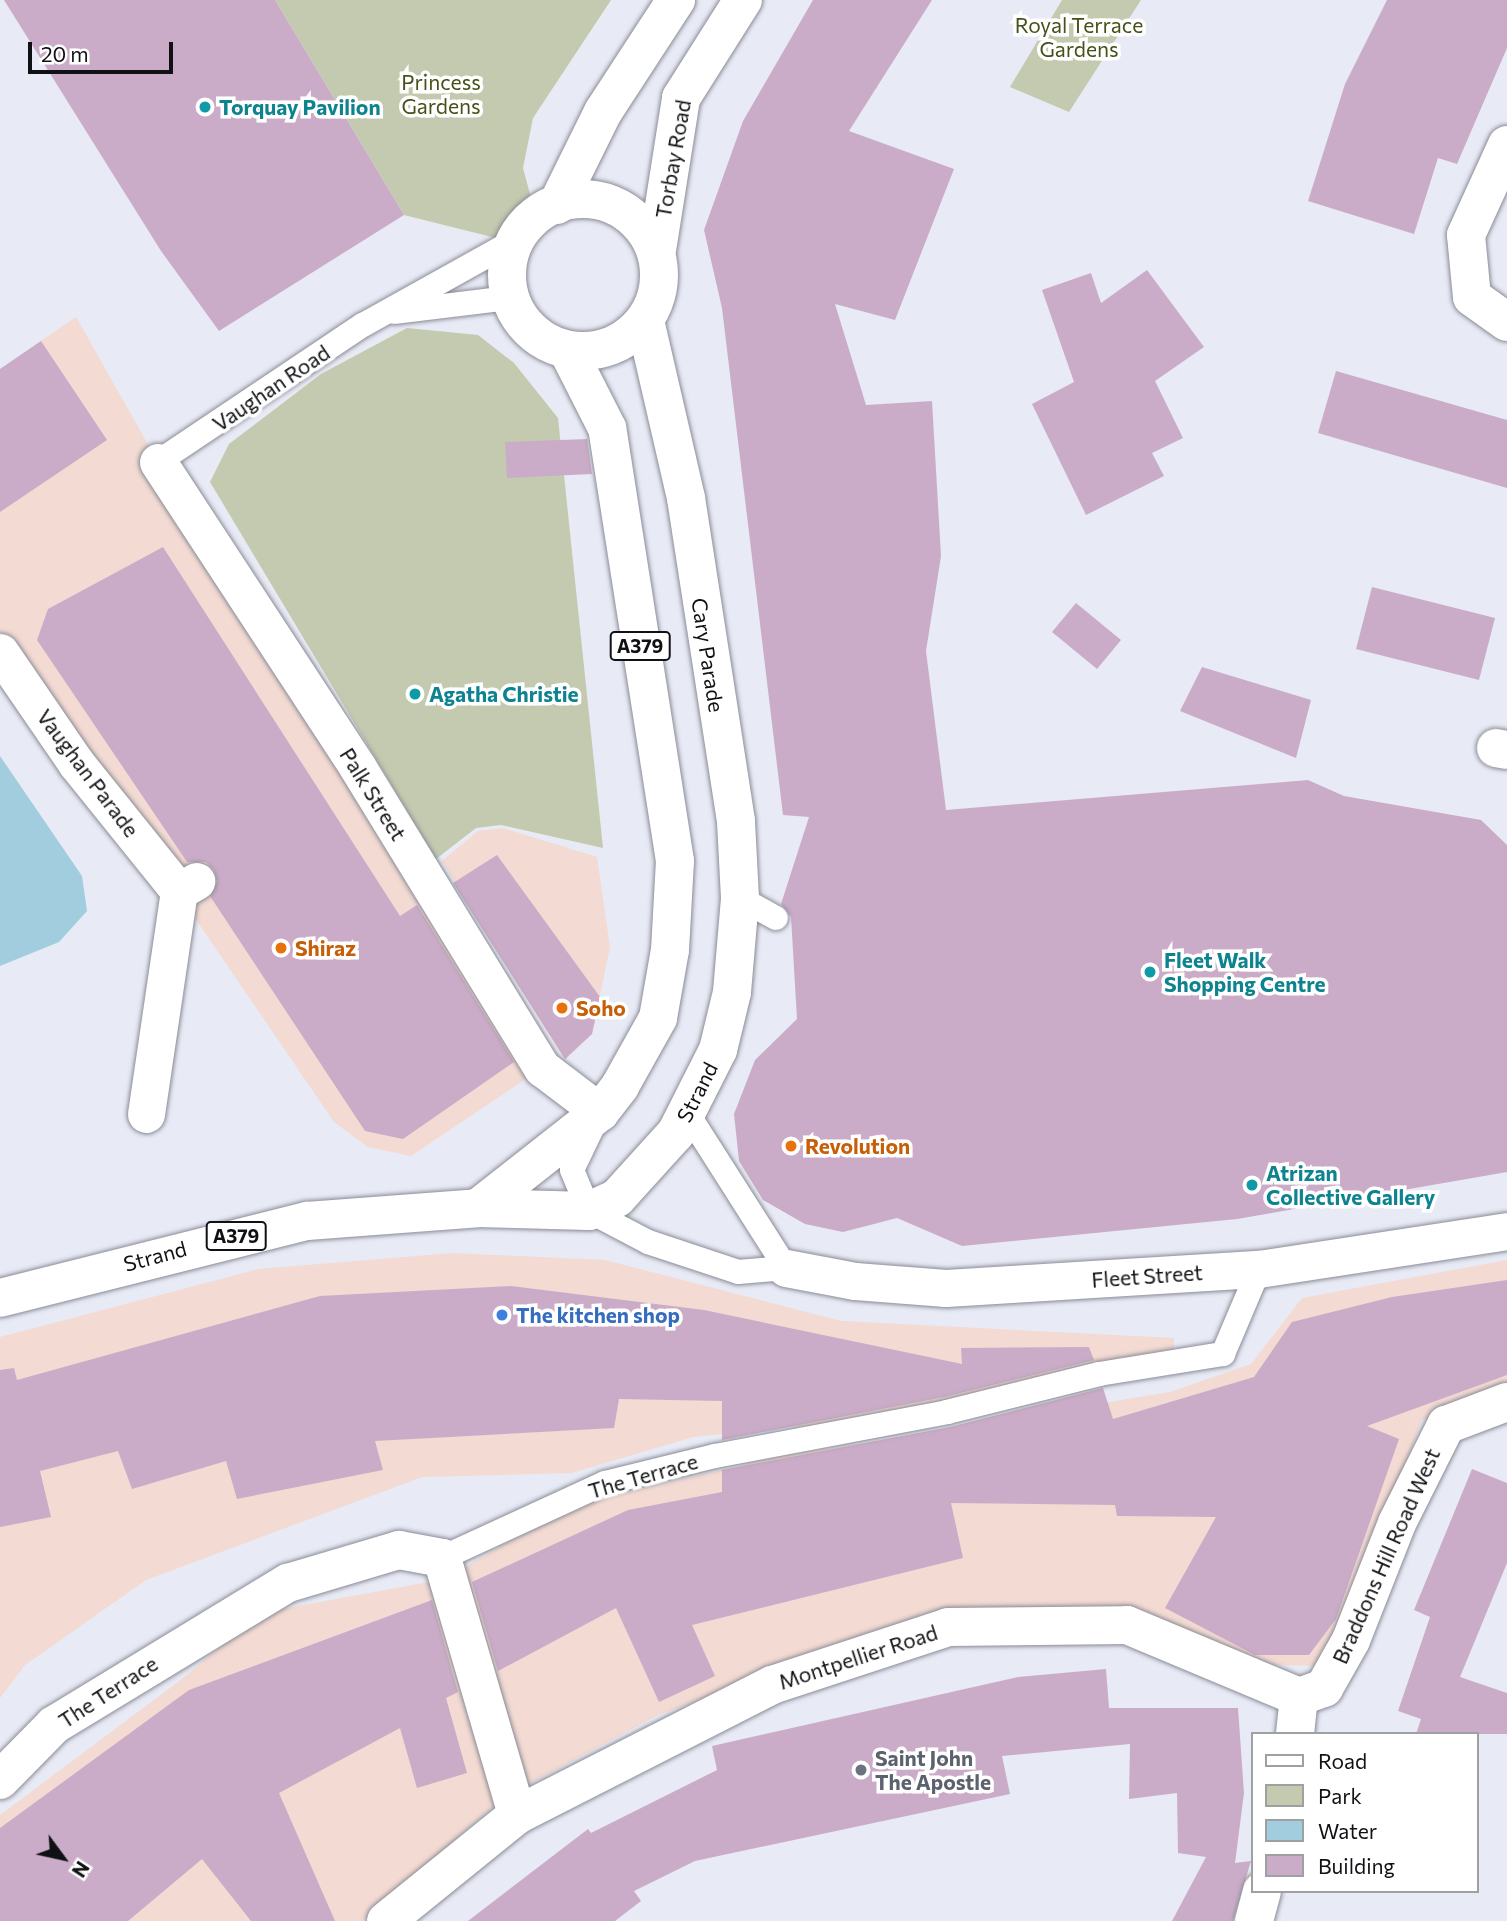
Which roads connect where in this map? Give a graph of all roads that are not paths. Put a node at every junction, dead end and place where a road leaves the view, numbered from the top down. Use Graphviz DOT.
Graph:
graph roads {
  1 [pos="676,0"];
  2 [pos="743,0"];
  3 [pos="1507,145"];
  4 [pos="558,205"];
  5 [pos="512,242"];
  6 [pos="657,250"];
  7 [pos="509,298"];
  8 [pos="382,313"];
  9 [pos="645,321"];
  10 [pos="1507,322"];
  11 [pos="568,351"];
  12 [pos="158,463"];
  13 [pos="0,652"];
  14 [pos="740,898"];
  15 [pos="776,918"];
  16 [pos="732,992"];
  17 [pos="600,1112"];
  18 [pos="146,1114"];
  19 [pos="688,1114"];
  20 [pos="478,1208"];
  21 [pos="589,1212"];
  22 [pos="1507,1231"];
  23 [pos="786,1268"];
  24 [pos="1259,1269"];
  25 [pos="0,1298"];
  26 [pos="1507,1402"];
  27 [pos="442,1558"];
  28 [pos="1297,1715"];
  29 [pos="0,1780"];
  30 [pos="517,1815"];
  31 [pos="1261,1893"];
  32 [pos="386,1921"];
  33 [pos="1254,1921"];
  1 -- 4 [label="main road"];
  2 -- 6 [label="main road, Torbay Road"];
  3 -- 10 [label="main road"];
  4 -- 5 [label="main road"];
  4 -- 6 [label="main road"];
  5 -- 7 [label="main road"];
  5 -- 8 [label="lane, Vaughan Road"];
  6 -- 9 [label="main road"];
  7 -- 8 [label="lane, Vaughan Road"];
  7 -- 11 [label="main road"];
  8 -- 12 [label="lane, Vaughan Road"];
  9 -- 11 [label="main road"];
  9 -- 14 [label="main road, Cary Parade"];
  11 -- 17 [label="main road, A379"];
  12 -- 17 [label="street, Palk Street"];
  13 -- 18 [label="street, Vaughan Parade"];
  14 -- 15 [label="lane"];
  14 -- 16 [label="main road, Cary Parade"];
  16 -- 19 [label="main road, Strand"];
  17 -- 20 [label="main road, A379"];
  17 -- 21 [label="lane"];
  19 -- 21 [label="main road, Strand"];
  19 -- 23 [label="lane"];
  20 -- 21 [label="main road, Strand / A379"];
  20 -- 25 [label="main road, Strand / A379"];
  21 -- 23 [label="lane, Fleet Street"];
  22 -- 24 [label="street, Fleet Street"];
  23 -- 24 [label="street, Fleet Street"];
  24 -- 27 [label="lane, The Terrace"];
  26 -- 28 [label="main road, Braddons Hill Road West"];
  27 -- 29 [label="main road, The Terrace"];
  27 -- 30 [label="main road"];
  28 -- 30 [label="main road, Montpellier Road"];
  30 -- 32 [label="main road, Montpellier Road"];
  31 -- 33 [label="main road"];
}
